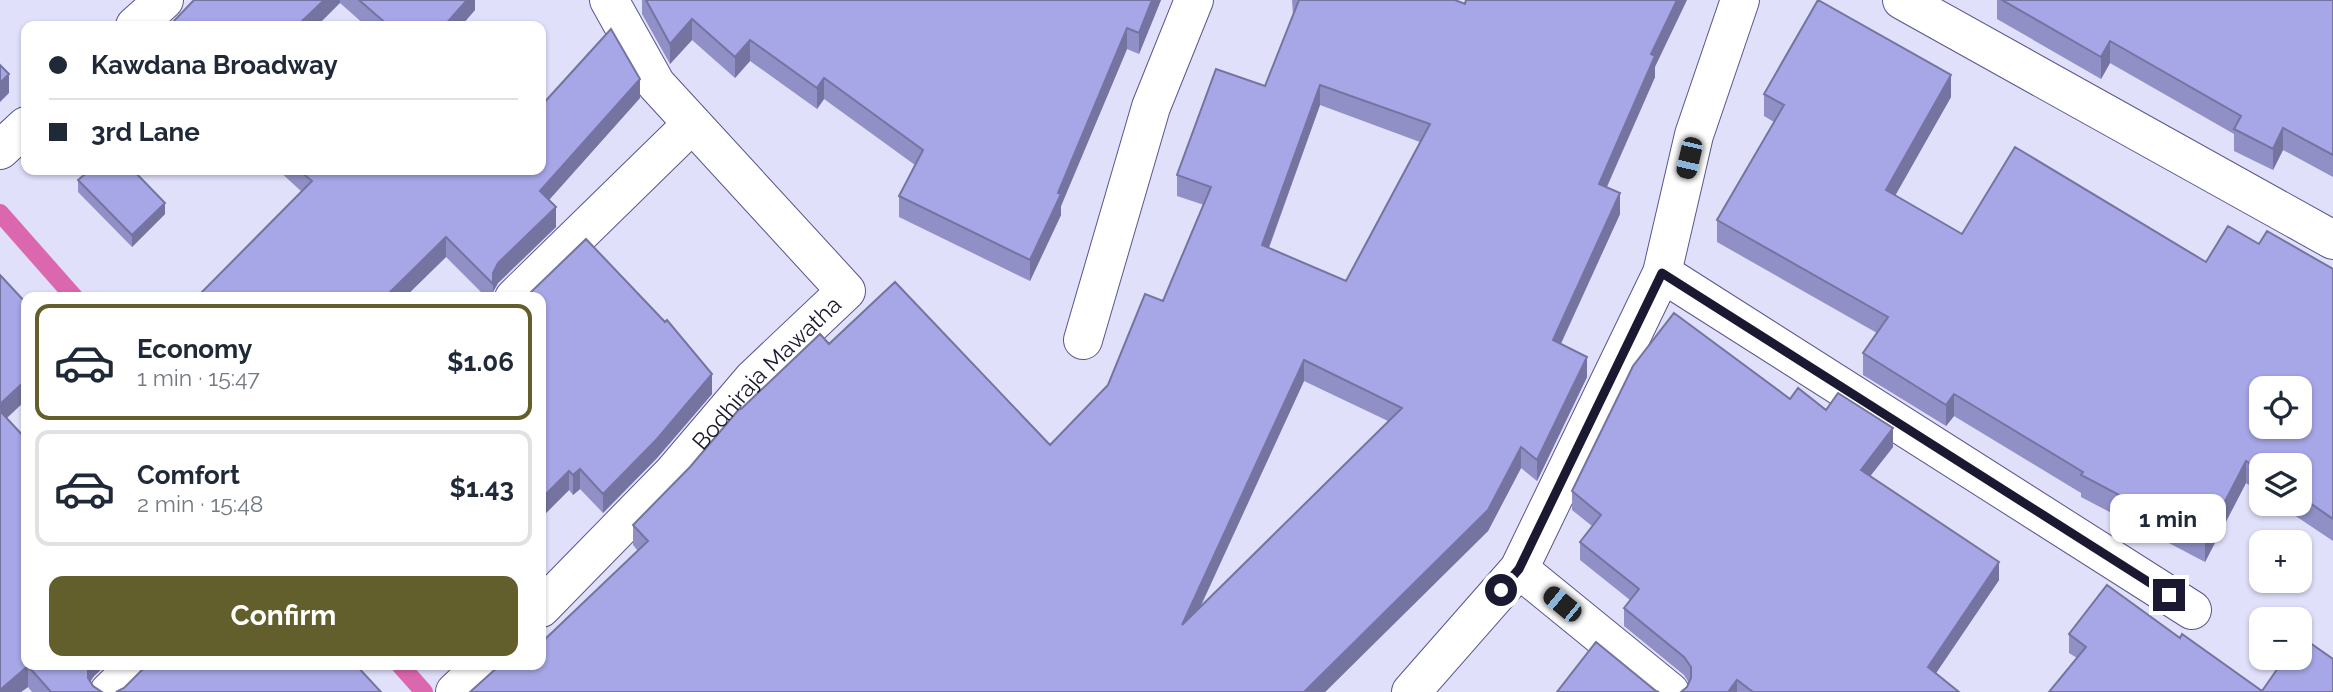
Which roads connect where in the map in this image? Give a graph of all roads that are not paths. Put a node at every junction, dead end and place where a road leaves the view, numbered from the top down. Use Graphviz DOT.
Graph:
graph roads {
  1 [pos="164,0"];
  2 [pos="609,0"];
  3 [pos="1194,0"];
  4 [pos="1740,0"];
  5 [pos="1902,0"];
  6 [pos="141,21"];
  7 [pos="692,124"];
  8 [pos="21,131"];
  9 [pos="0,150"];
  10 [pos="2333,240"];
  11 [pos="1662,273"];
  12 [pos="520,292"];
  13 [pos="1083,341"];
  14 [pos="1519,569"];
  15 [pos="546,602"];
  16 [pos="2192,610"];
  17 [pos="132,670"];
  18 [pos="109,692"];
  19 [pos="1411,692"];
  20 [pos="1670,692"];
  1 -- 6 [label="street"];
  2 -- 7 [label="street, Bodhiraja Mawatha"];
  3 -- 13 [label="street"];
  4 -- 11 [label="street"];
  5 -- 10 [label="street"];
  7 -- 12 [label="street"];
  7 -- 15 [label="street, Bodhiraja Mawatha"];
  8 -- 9 [label="street"];
  11 -- 14 [label="street"];
  11 -- 16 [label="street"];
  14 -- 19 [label="street"];
  14 -- 20 [label="street"];
  17 -- 18 [label="street"];
}
